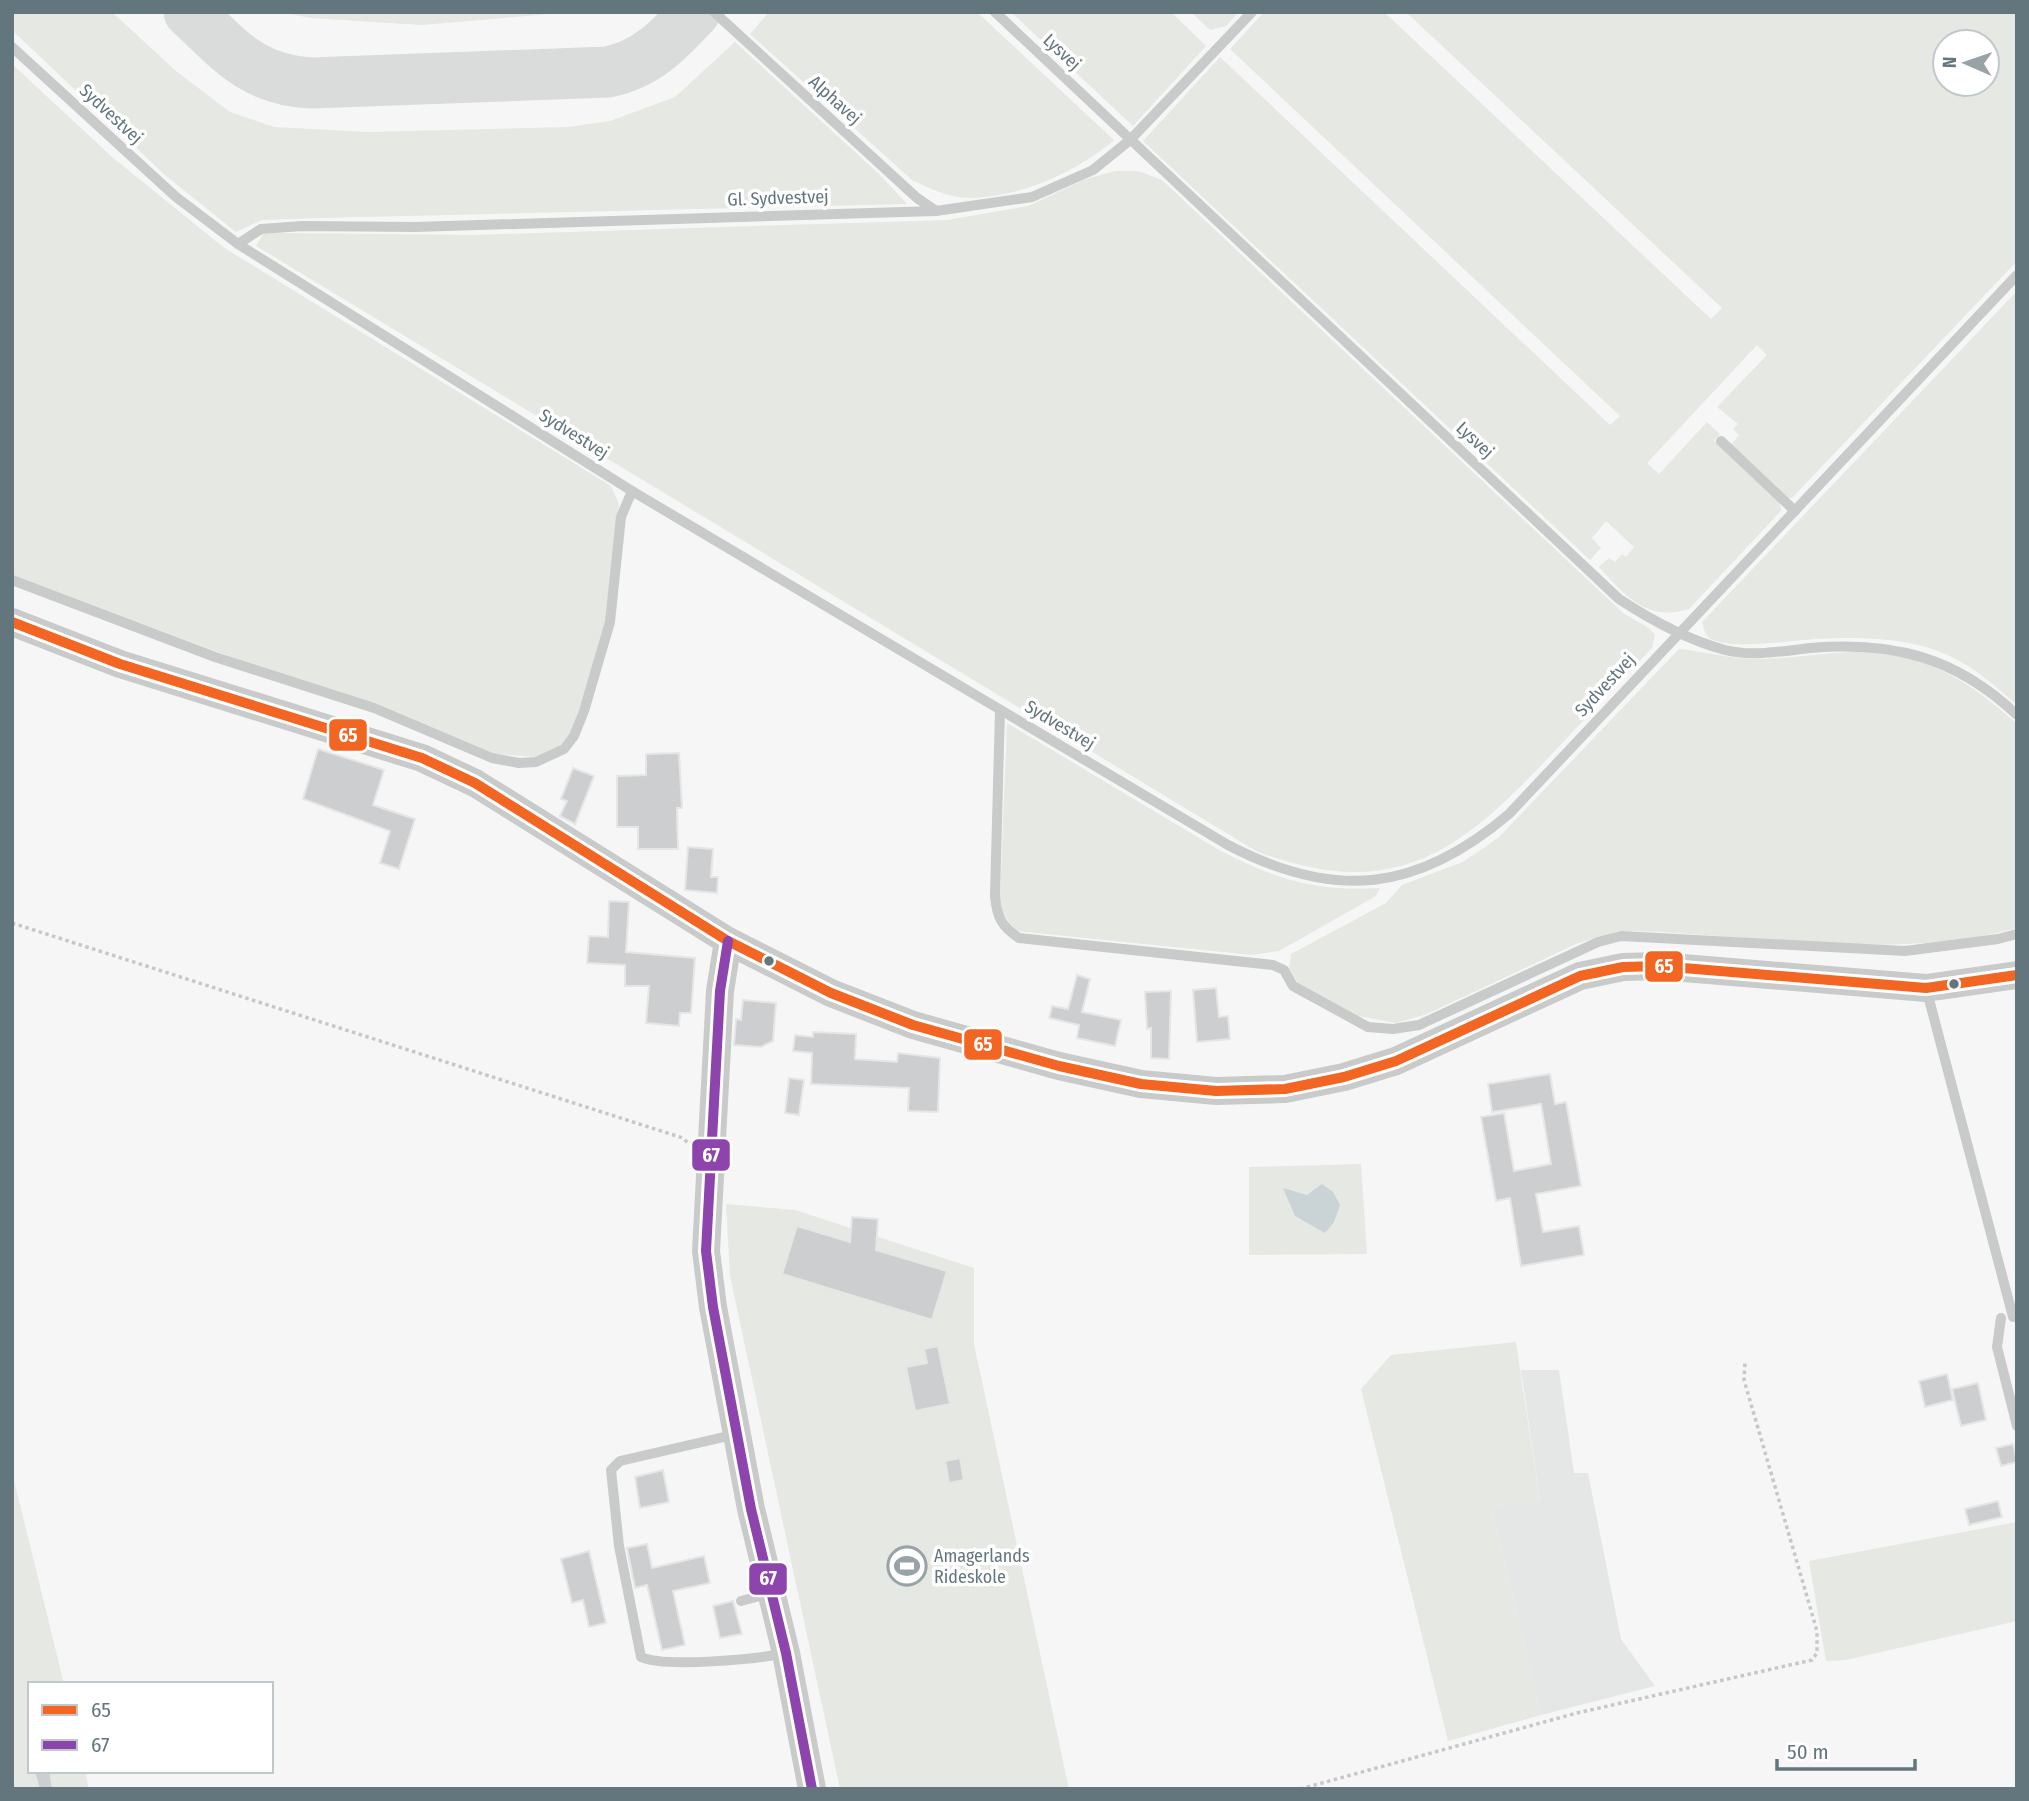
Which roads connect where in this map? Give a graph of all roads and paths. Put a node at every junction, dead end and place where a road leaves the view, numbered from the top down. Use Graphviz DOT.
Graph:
graph roads {
  1 [pos="714,12"];
  2 [pos="995,12"];
  3 [pos="1252,12"];
  4 [pos="12,47"];
  5 [pos="1130,140"];
  6 [pos="936,211"];
  7 [pos="238,244"];
  8 [pos="2017,275"];
  9 [pos="1721,441"];
  10 [pos="632,491"];
  11 [pos="1795,511"];
  12 [pos="12,580"];
  13 [pos="12,622"];
  14 [pos="1679,631"];
  15 [pos="1000,710"];
  16 [pos="2017,715"];
  17 [pos="12,923"];
  18 [pos="2017,934"];
  19 [pos="728,941"];
  20 [pos="2017,975"];
  21 [pos="1926,988"];
  22 [pos="690,1153"];
  23 [pos="2013,1317"];
  24 [pos="2001,1318"];
  25 [pos="1745,1363"];
  26 [pos="2017,1426"];
  27 [pos="737,1434"];
  28 [pos="771,1593"];
  29 [pos="741,1601"];
  30 [pos="786,1653"];
  31 [pos="812,1789"];
  32 [pos="1300,1789"];
  1 -- 6 [label="lane, Alphavej"];
  2 -- 5 [label="lane, Lysvej"];
  3 -- 5 [label="lane, Gl. Sydvestvej"];
  4 -- 7 [label="lane, Sydvestvej"];
  5 -- 6 [label="lane, Gl. Sydvestvej"];
  5 -- 14 [label="lane, Lysvej"];
  6 -- 7 [label="lane, Gl. Sydvestvej"];
  7 -- 10 [label="lane, Sydvestvej"];
  8 -- 11 [label="lane, Sydvestvej"];
  9 -- 11 [label="lane"];
  10 -- 12 [label="lane"];
  10 -- 15 [label="lane, Sydvestvej"];
  11 -- 14 [label="lane, Sydvestvej"];
  13 -- 19 [label="street"];
  14 -- 15 [label="lane, Sydvestvej"];
  14 -- 16 [label="lane, Lysvej"];
  15 -- 18 [label="lane"];
  17 -- 22 [label="path"];
  19 -- 21 [label="street"];
  19 -- 27 [label="street"];
  20 -- 21 [label="street"];
  21 -- 23 [label="lane"];
  24 -- 26 [label="lane"];
  25 -- 32 [label="path"];
  27 -- 28 [label="street"];
  27 -- 30 [label="lane"];
  28 -- 29 [label="lane"];
  28 -- 30 [label="street"];
  30 -- 31 [label="street"];
}
